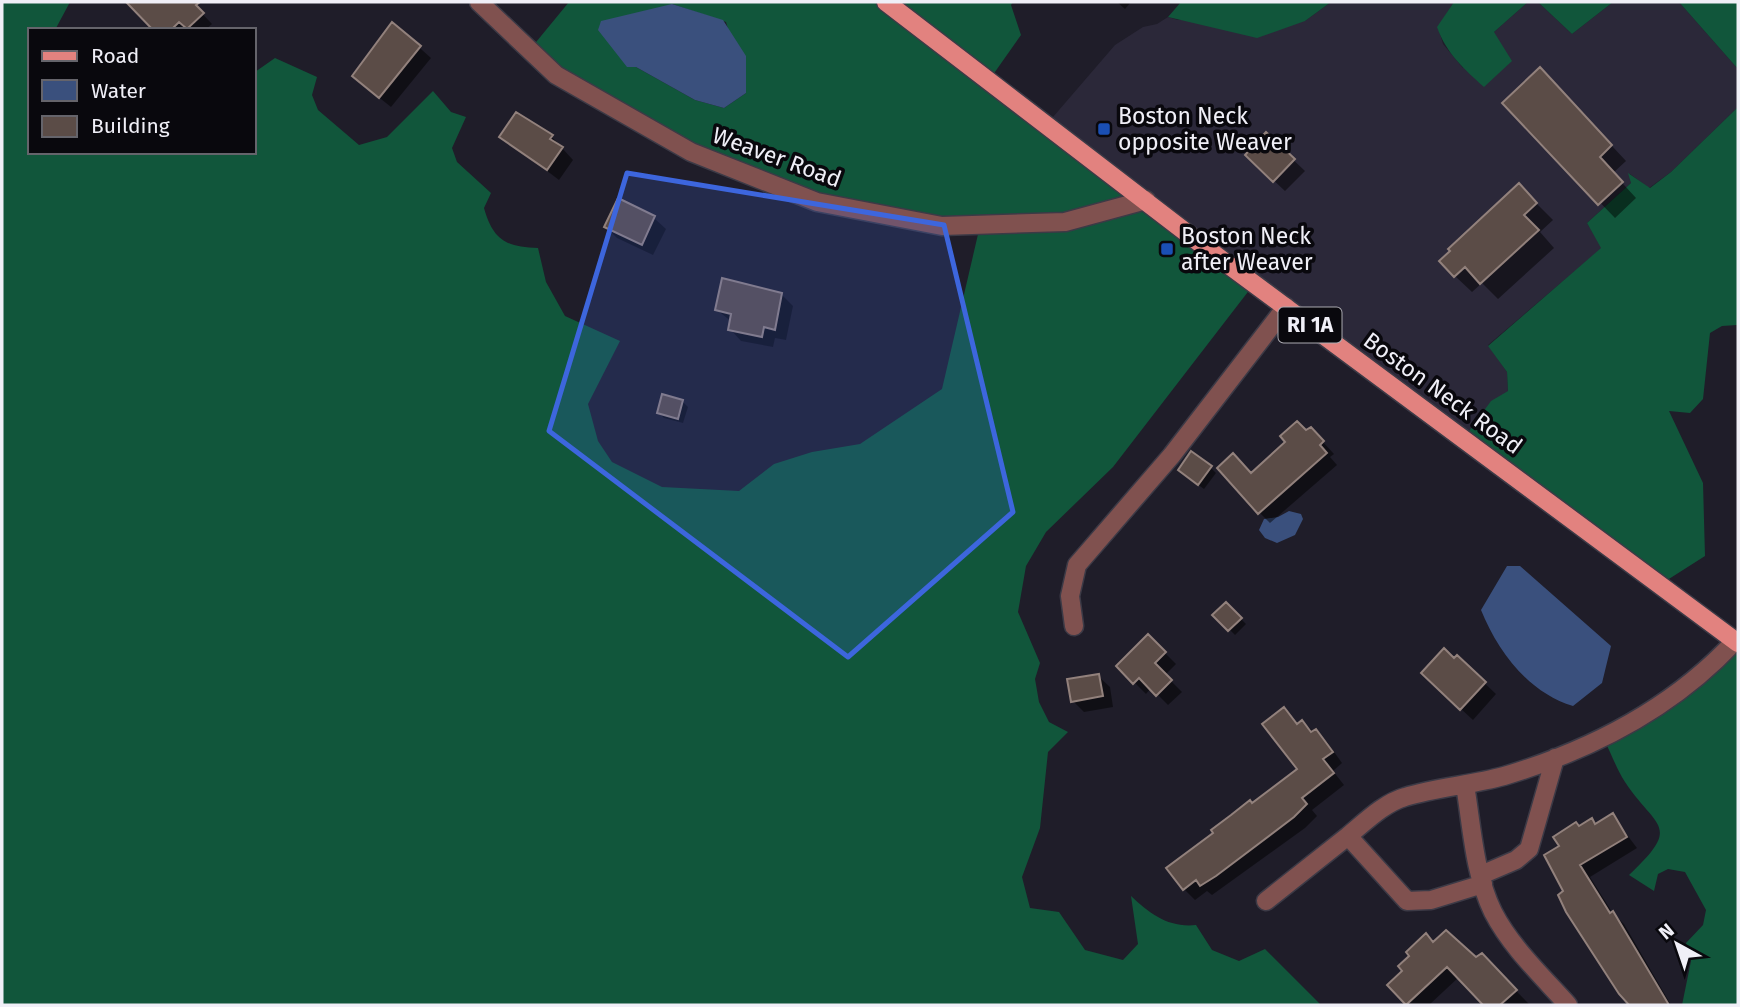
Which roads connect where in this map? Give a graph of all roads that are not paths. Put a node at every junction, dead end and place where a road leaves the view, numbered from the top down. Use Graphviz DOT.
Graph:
graph roads {
  1 [pos="479,2"];
  2 [pos="886,2"];
  3 [pos="1146,200"];
  4 [pos="1286,307"];
  5 [pos="1074,626"];
  6 [pos="1736,642"];
  7 [pos="1555,758"];
  8 [pos="1465,785"];
  9 [pos="1348,836"];
  10 [pos="1482,879"];
  11 [pos="1266,901"];
  12 [pos="1567,1005"];
  1 -- 3 [label="street, Weaver Road"];
  2 -- 3 [label="main road, Boston Neck Road / RI 1A"];
  3 -- 4 [label="main road, Boston Neck Road / RI 1A"];
  4 -- 5 [label="street"];
  4 -- 6 [label="main road, Boston Neck Road / RI 1A"];
  6 -- 7 [label="street"];
  7 -- 8 [label="street"];
  7 -- 10 [label="street"];
  8 -- 9 [label="street"];
  8 -- 10 [label="street"];
  9 -- 10 [label="street"];
  9 -- 11 [label="street"];
  10 -- 12 [label="street"];
}
